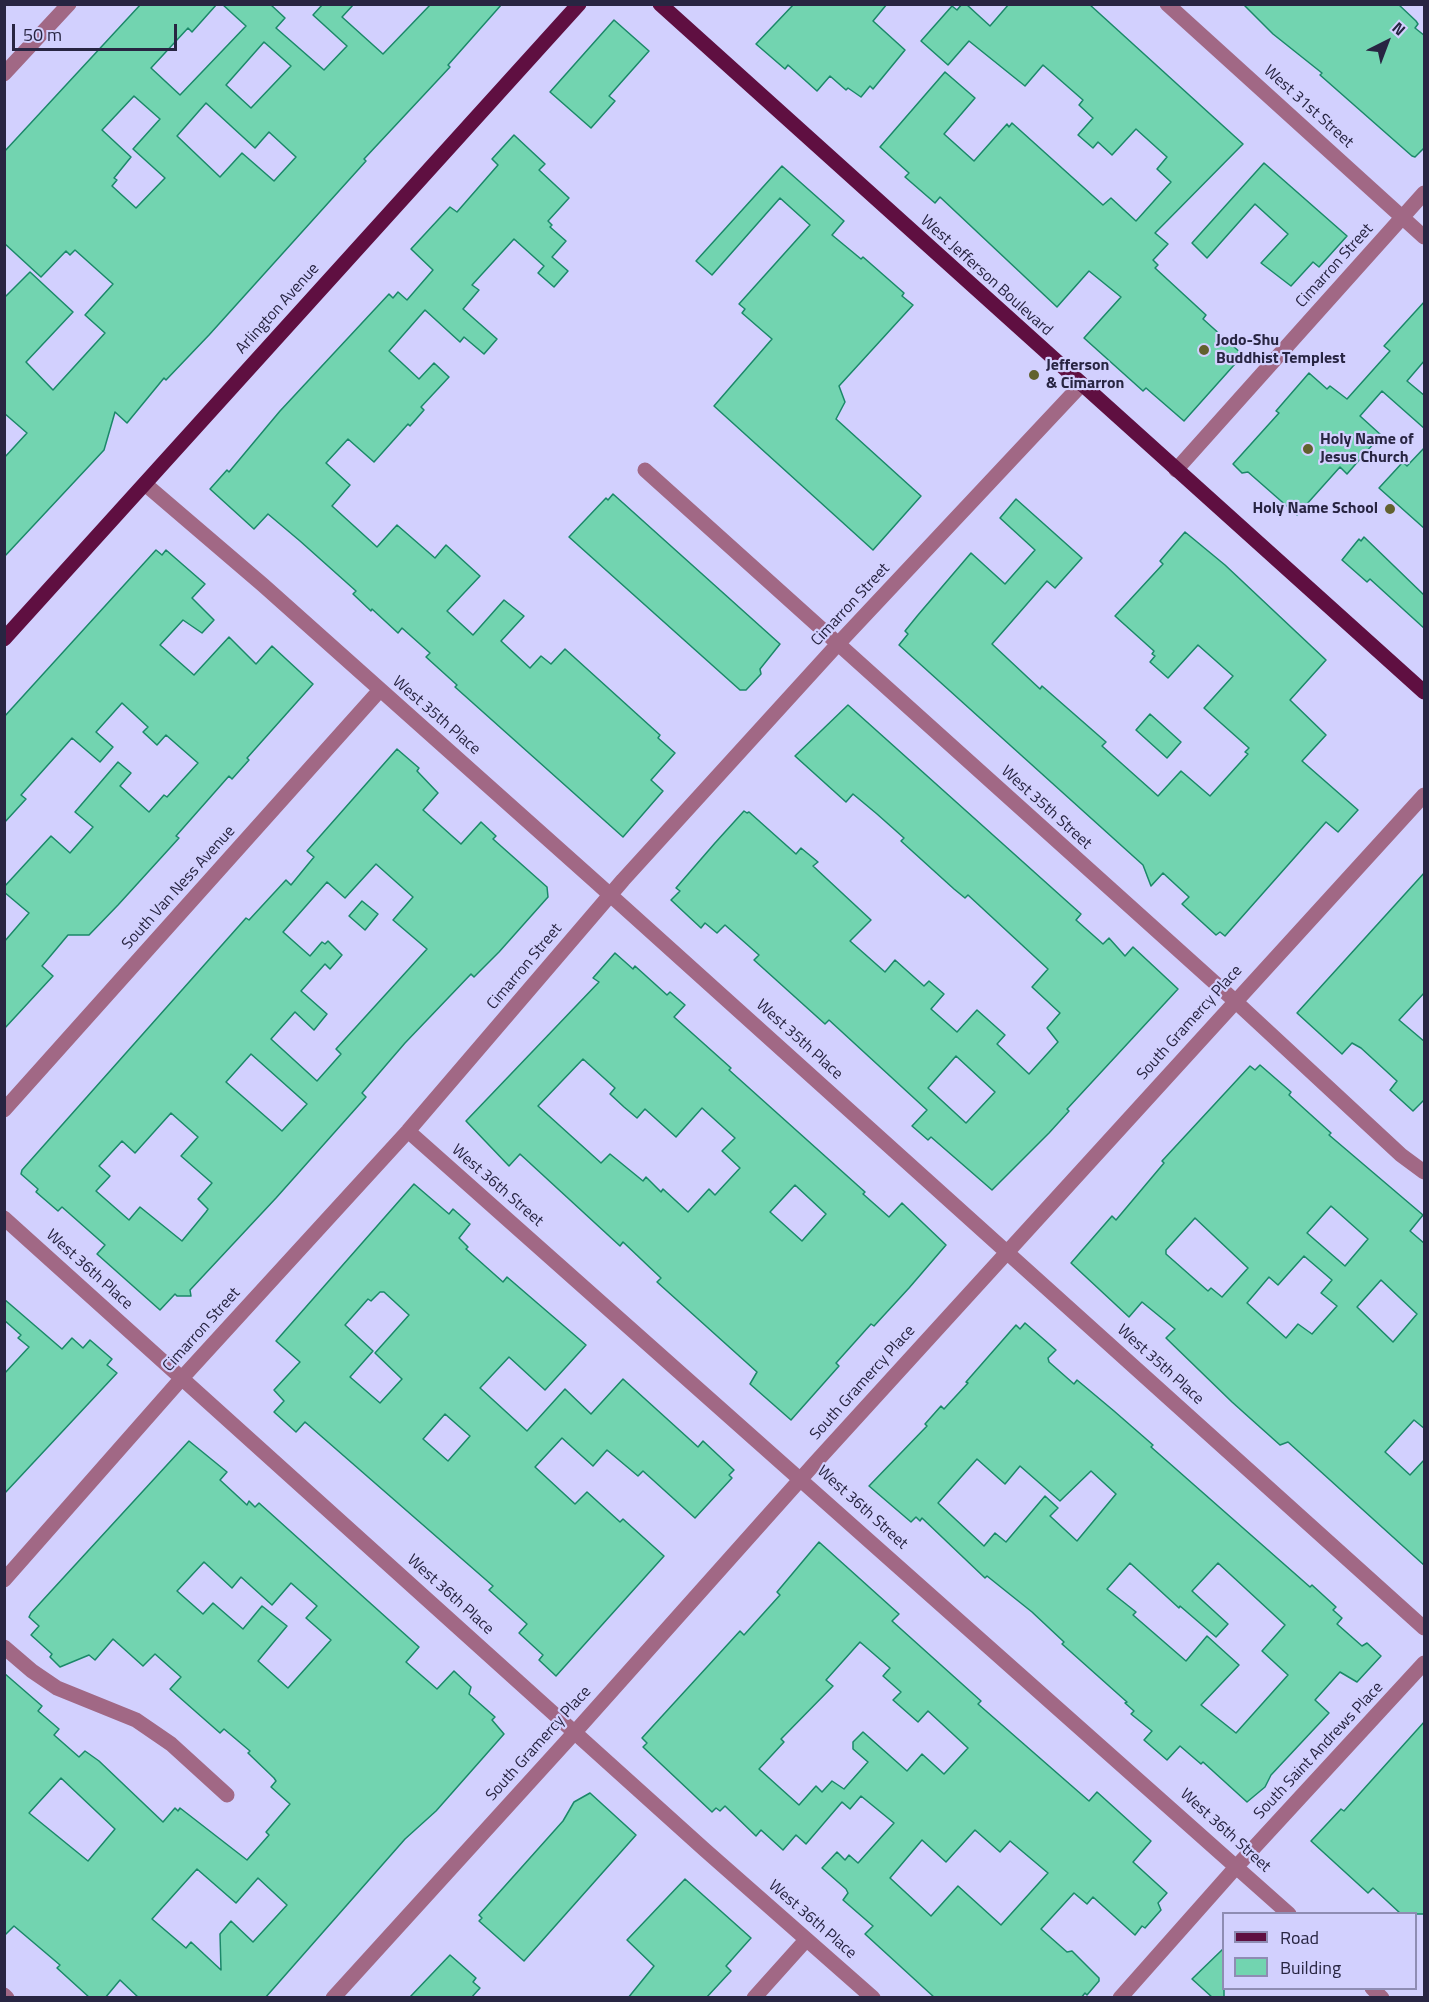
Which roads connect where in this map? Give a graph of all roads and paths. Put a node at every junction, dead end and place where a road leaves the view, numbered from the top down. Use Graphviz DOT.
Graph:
graph roads {
  1 [pos="69,4"];
  2 [pos="579,4"];
  3 [pos="660,4"];
  4 [pos="1167,4"];
  5 [pos="4,75"];
  6 [pos="1425,193"];
  7 [pos="1403,217"];
  8 [pos="1425,237"];
  9 [pos="1081,385"];
  10 [pos="645,470"];
  11 [pos="1176,470"];
  12 [pos="145,484"];
  13 [pos="4,639"];
  14 [pos="837,645"];
  15 [pos="380,690"];
  16 [pos="1425,692"];
  17 [pos="1425,795"];
  18 [pos="610,895"];
  19 [pos="1235,1000"];
  20 [pos="4,1110"];
  21 [pos="408,1131"];
  22 [pos="1425,1172"];
  23 [pos="4,1218"];
  24 [pos="1007,1252"];
  25 [pos="182,1378"];
  26 [pos="801,1478"];
  27 [pos="4,1580"];
  28 [pos="1425,1628"];
  29 [pos="4,1647"];
  30 [pos="1425,1663"];
  31 [pos="575,1732"];
  32 [pos="227,1795"];
  33 [pos="1237,1866"];
  34 [pos="1287,1912"];
  35 [pos="806,1940"];
  36 [pos="333,1998"];
  37 [pos="754,1998"];
  38 [pos="873,1998"];
  39 [pos="1120,1998"];
  1 -- 5 [label="street"];
  2 -- 12 [label="main road, Arlington Avenue"];
  3 -- 9 [label="main road, West Jefferson Boulevard"];
  4 -- 7 [label="street, West 31st Street"];
  6 -- 7 [label="street, Cimarron Street"];
  7 -- 8 [label="street, West 31st Street"];
  7 -- 11 [label="street, Cimarron Street"];
  9 -- 11 [label="main road, West Jefferson Boulevard"];
  9 -- 14 [label="street, Cimarron Street"];
  10 -- 14 [label="street, West 35th Street"];
  11 -- 16 [label="main road, West Jefferson Boulevard"];
  12 -- 13 [label="main road, Arlington Avenue"];
  12 -- 15 [label="street, West 35th Place"];
  14 -- 18 [label="street, Cimarron Street"];
  14 -- 19 [label="street, West 35th Street"];
  15 -- 18 [label="street, West 35th Place"];
  15 -- 20 [label="street, South Van Ness Avenue"];
  17 -- 19 [label="street, South Gramercy Place"];
  18 -- 21 [label="street, Cimarron Street"];
  18 -- 24 [label="street, West 35th Place"];
  19 -- 22 [label="street, West 35th Street"];
  19 -- 24 [label="street, South Gramercy Place"];
  21 -- 25 [label="street, Cimarron Street"];
  21 -- 26 [label="street, West 36th Street"];
  23 -- 25 [label="street, West 36th Place"];
  24 -- 26 [label="street, South Gramercy Place"];
  24 -- 28 [label="street, West 35th Place"];
  25 -- 27 [label="street, Cimarron Street"];
  25 -- 31 [label="street, West 36th Place"];
  26 -- 31 [label="street, South Gramercy Place"];
  26 -- 33 [label="street, West 36th Street"];
  29 -- 32 [label="street"];
  30 -- 33 [label="street, South Saint Andrews Place"];
  31 -- 35 [label="street, West 36th Place"];
  31 -- 36 [label="street, South Gramercy Place"];
  33 -- 34 [label="street, West 36th Street"];
  33 -- 39 [label="street, South Saint Andrews Place"];
  35 -- 37 [label="street"];
  35 -- 38 [label="street, West 36th Place"];
}
